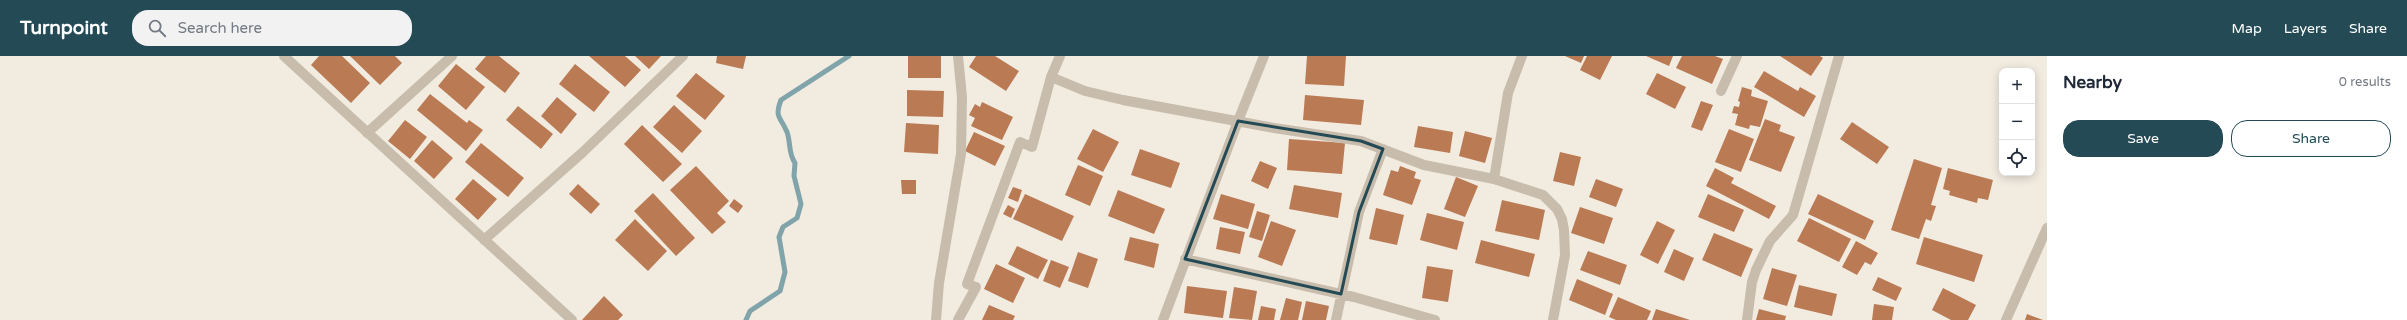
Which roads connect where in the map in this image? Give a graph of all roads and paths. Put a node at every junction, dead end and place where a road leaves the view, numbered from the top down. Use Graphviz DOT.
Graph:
graph roads {
  1 [pos="284,56"];
  2 [pos="452,56"];
  3 [pos="683,56"];
  4 [pos="958,56"];
  5 [pos="1060,56"];
  6 [pos="1264,56"];
  7 [pos="1522,56"];
  8 [pos="1737,56"];
  9 [pos="1839,56"];
  10 [pos="1052,77"];
  11 [pos="1721,91"];
  12 [pos="1238,121"];
  13 [pos="367,133"];
  14 [pos="1382,149"];
  15 [pos="1494,179"];
  16 [pos="2047,228"];
  17 [pos="484,240"];
  18 [pos="1185,259"];
  19 [pos="1341,294"];
  20 [pos="572,320"];
  21 [pos="936,320"];
  22 [pos="958,320"];
  23 [pos="1163,320"];
  24 [pos="1336,320"];
  25 [pos="1435,320"];
  26 [pos="1553,320"];
  27 [pos="1747,320"];
  28 [pos="2006,320"];
  1 -- 13 [label="street"];
  2 -- 13 [label="street"];
  3 -- 17 [label="street"];
  4 -- 21 [label="street"];
  5 -- 10 [label="street"];
  6 -- 12 [label="street"];
  7 -- 15 [label="street"];
  8 -- 11 [label="street"];
  9 -- 27 [label="street"];
  10 -- 12 [label="street"];
  10 -- 22 [label="street"];
  12 -- 14 [label="street"];
  12 -- 18 [label="street"];
  13 -- 17 [label="street"];
  14 -- 15 [label="street"];
  14 -- 19 [label="street"];
  15 -- 26 [label="street"];
  16 -- 28 [label="street"];
  17 -- 20 [label="street"];
  18 -- 19 [label="street"];
  18 -- 23 [label="street"];
  19 -- 24 [label="street"];
  19 -- 25 [label="street"];
}
